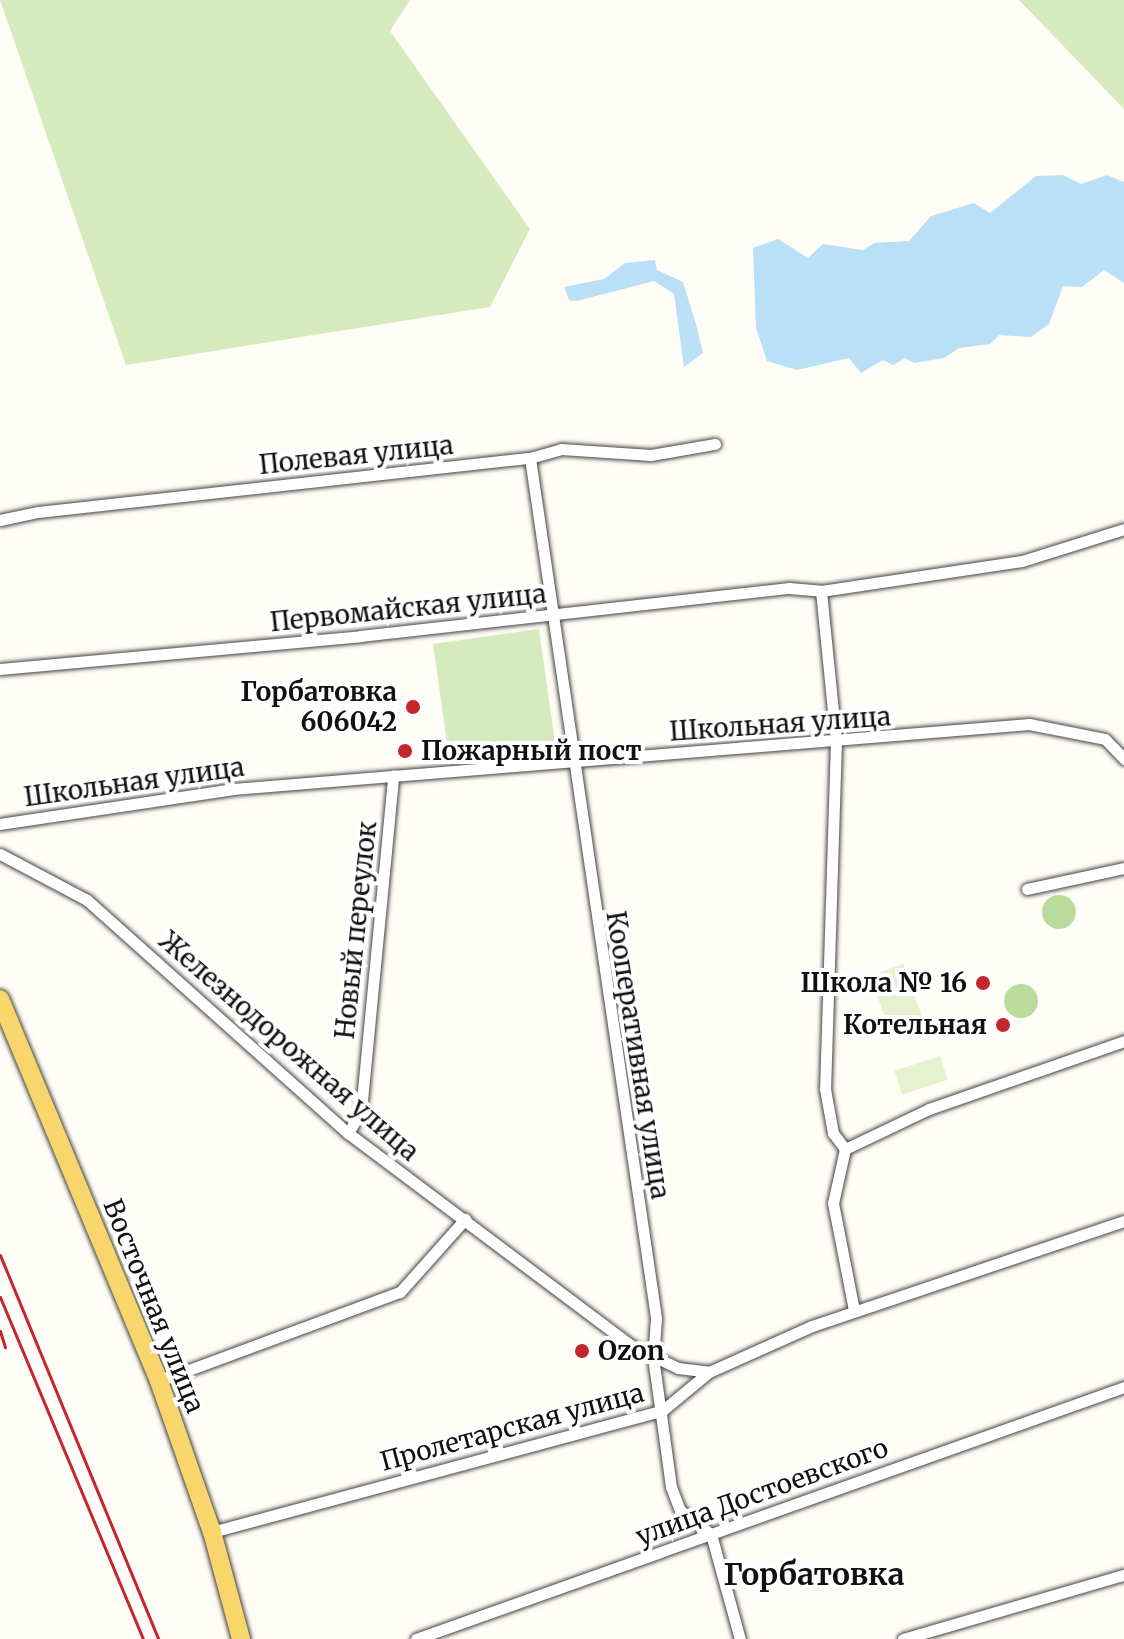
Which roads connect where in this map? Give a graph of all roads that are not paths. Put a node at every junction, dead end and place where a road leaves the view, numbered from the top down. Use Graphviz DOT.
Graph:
graph roads {
  1 [pos="715,444"];
  2 [pos="530,458"];
  3 [pos="0,520"];
  4 [pos="1124,529"];
  5 [pos="821,591"];
  6 [pos="553,615"];
  7 [pos="0,669"];
  8 [pos="836,741"];
  9 [pos="1124,759"];
  10 [pos="572,762"];
  11 [pos="393,776"];
  12 [pos="0,824"];
  13 [pos="0,854"];
  14 [pos="1124,868"];
  15 [pos="1027,889"];
  16 [pos="0,999"];
  17 [pos="1124,1041"];
  18 [pos="348,1133"];
  19 [pos="845,1149"];
  20 [pos="465,1219"];
  21 [pos="1124,1221"];
  22 [pos="854,1310"];
  23 [pos="653,1357"];
  24 [pos="709,1372"];
  25 [pos="159,1381"];
  26 [pos="1124,1387"];
  27 [pos="663,1410"];
  28 [pos="212,1532"];
  29 [pos="711,1534"];
  30 [pos="1124,1575"];
  31 [pos="241,1639"];
  32 [pos="416,1639"];
  33 [pos="740,1639"];
  34 [pos="903,1639"];
  1 -- 2 [label="street, Полевая улица"];
  2 -- 3 [label="street, Полевая улица"];
  2 -- 6 [label="street, Кооперативная улица"];
  4 -- 5 [label="street, Первомайская улица"];
  5 -- 6 [label="street, Первомайская улица"];
  5 -- 8 [label="street"];
  6 -- 7 [label="street, Первомайская улица"];
  6 -- 10 [label="street, Кооперативная улица"];
  8 -- 9 [label="street, Школьная улица"];
  8 -- 10 [label="street, Школьная улица"];
  8 -- 19 [label="street"];
  10 -- 11 [label="street, Школьная улица"];
  10 -- 23 [label="street, Кооперативная улица"];
  11 -- 12 [label="street, Школьная улица"];
  11 -- 18 [label="street, Новый переулок"];
  13 -- 18 [label="street, Железнодорожная улица"];
  14 -- 15 [label="street"];
  16 -- 25 [label="main road, Восточная улица"];
  17 -- 19 [label="street"];
  18 -- 20 [label="street, Железнодорожная улица"];
  19 -- 22 [label="street"];
  20 -- 23 [label="street, Железнодорожная улица"];
  20 -- 25 [label="street"];
  21 -- 22 [label="street, Пролетарская улица"];
  22 -- 24 [label="street, Пролетарская улица"];
  23 -- 24 [label="street, Железнодорожная улица"];
  23 -- 27 [label="street, Кооперативная улица"];
  24 -- 27 [label="street, Пролетарская улица"];
  25 -- 28 [label="main road, Восточная улица"];
  26 -- 29 [label="street, улица Достоевского"];
  27 -- 28 [label="street, Пролетарская улица"];
  27 -- 29 [label="street, Кооперативная улица"];
  28 -- 31 [label="main road, Восточная улица"];
  29 -- 32 [label="street, улица Достоевского"];
  29 -- 33 [label="street"];
  30 -- 34 [label="street"];
}
